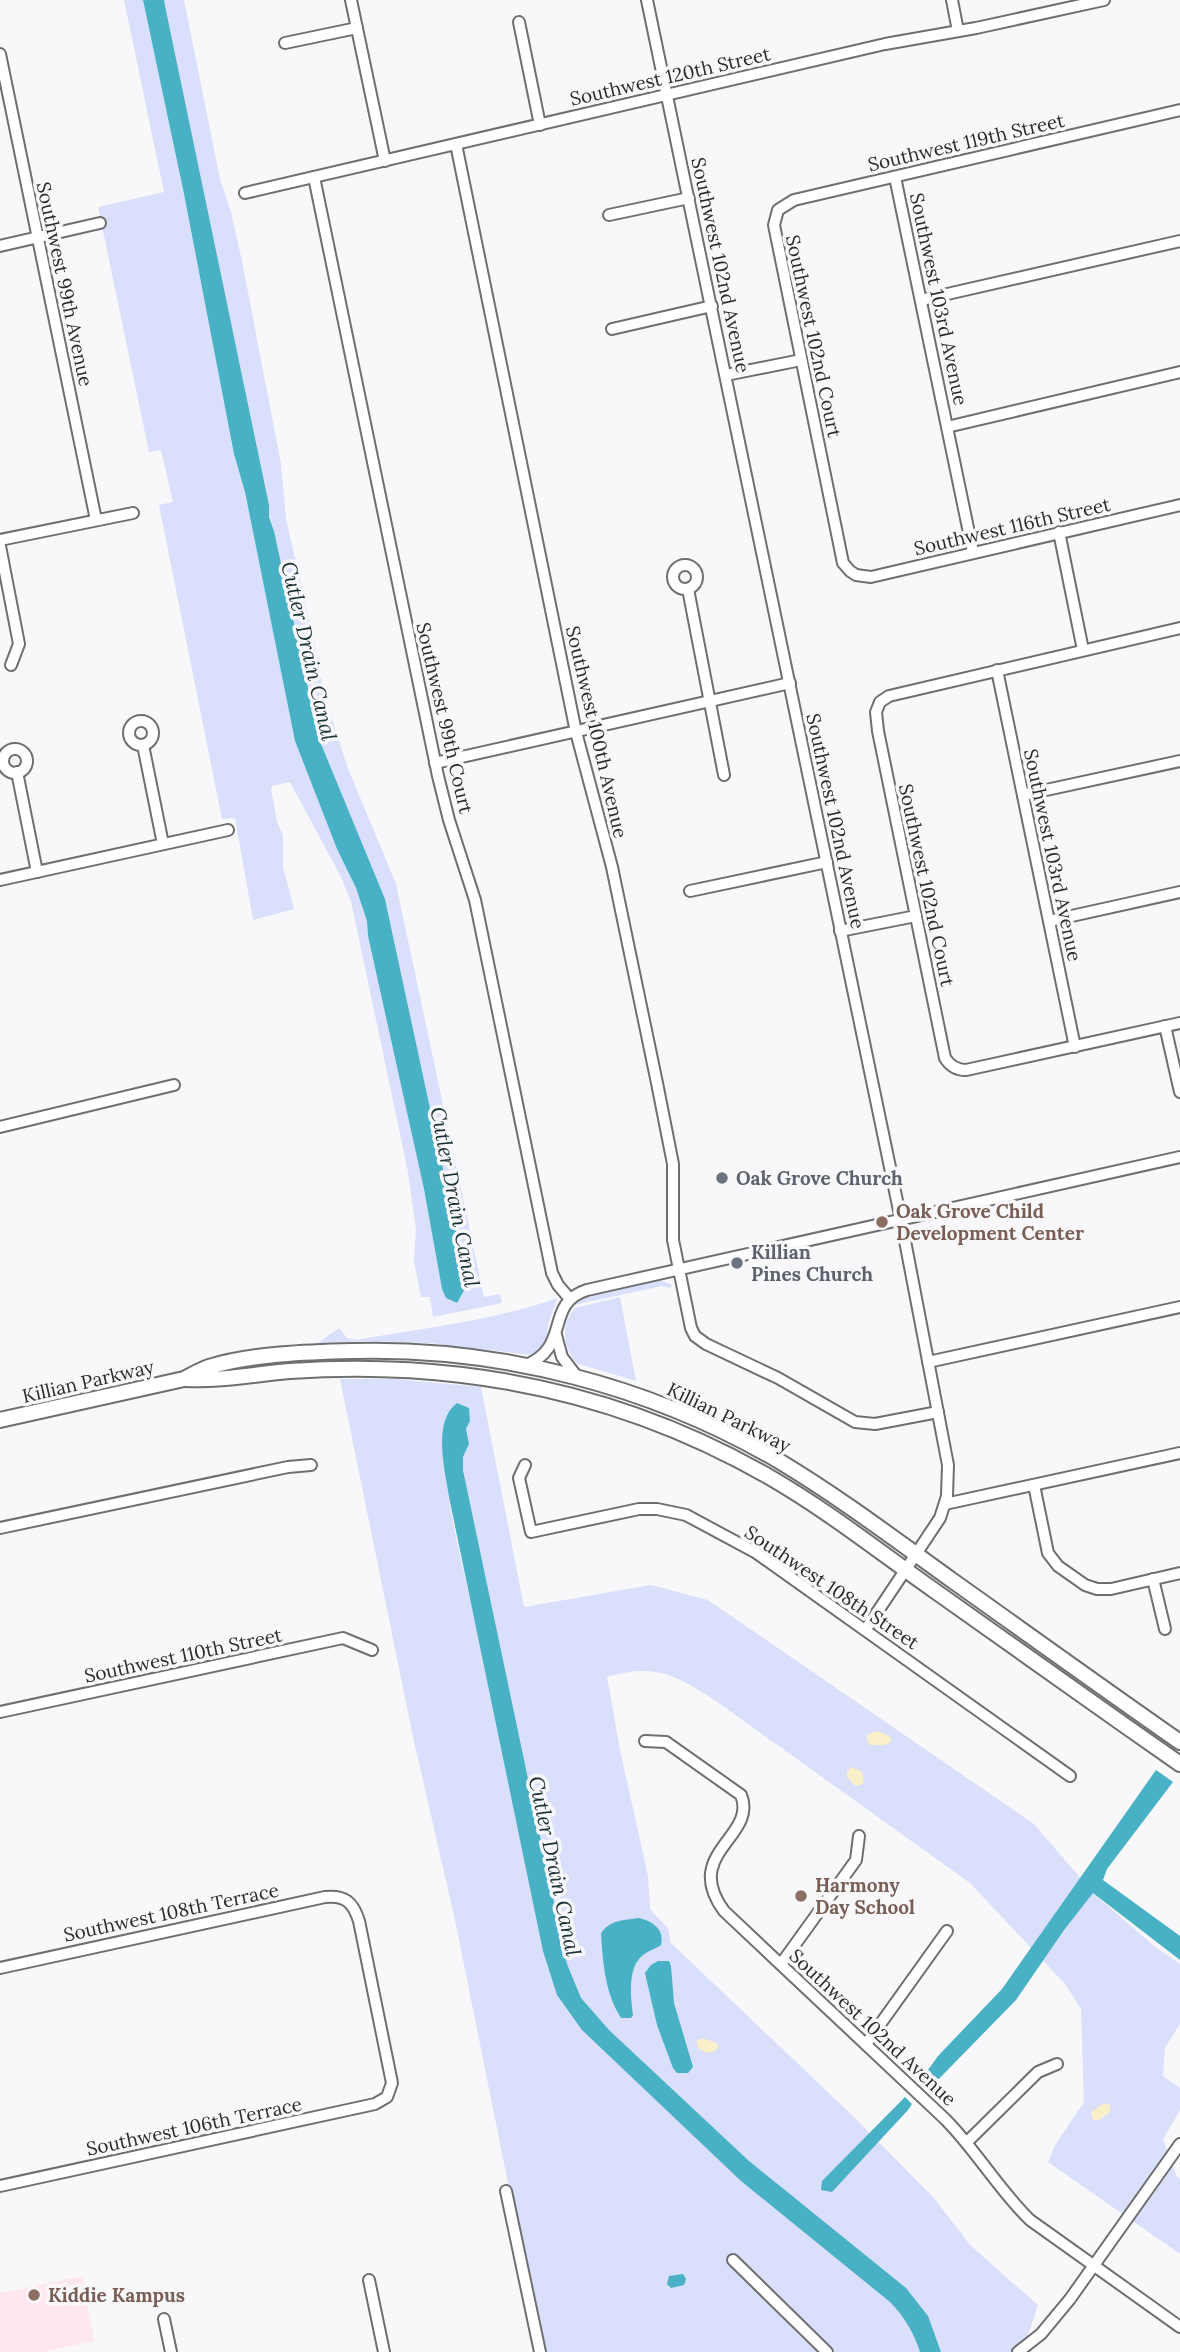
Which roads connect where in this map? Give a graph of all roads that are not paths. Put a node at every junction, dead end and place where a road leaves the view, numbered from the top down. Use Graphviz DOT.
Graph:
graph roads {
  1 [pos="351,0"];
  2 [pos="647,0"];
  3 [pos="952,0"];
  4 [pos="1104,0"];
  5 [pos="519,22"];
  6 [pos="357,28"];
  7 [pos="958,31"];
  8 [pos="285,43"];
  9 [pos="0,54"];
  10 [pos="668,95"];
  11 [pos="5,105"];
  12 [pos="1180,110"];
  13 [pos="540,125"];
  14 [pos="456,144"];
  15 [pos="385,161"];
  16 [pos="314,177"];
  17 [pos="895,177"];
  18 [pos="245,193"];
  19 [pos="689,198"];
  20 [pos="609,215"];
  21 [pos="100,223"];
  22 [pos="774,225"];
  23 [pos="38,237"];
  24 [pos="1180,241"];
  25 [pos="0,246"];
  26 [pos="921,300"];
  27 [pos="712,306"];
  28 [pos="612,329"];
  29 [pos="801,360"];
  30 [pos="1180,372"];
  31 [pos="726,375"];
  32 [pos="947,427"];
  33 [pos="1180,505"];
  34 [pos="133,513"];
  35 [pos="96,520"];
  36 [pos="1059,532"];
  37 [pos="0,540"];
  38 [pos="0,546"];
  39 [pos="973,552"];
  40 [pos="853,573"];
  41 [pos="688,589"];
  42 [pos="1180,628"];
  43 [pos="1083,650"];
  44 [pos="11,665"];
  45 [pos="997,670"];
  46 [pos="790,684"];
  47 [pos="710,702"];
  48 [pos="576,732"];
  49 [pos="143,745"];
  50 [pos="1180,761"];
  51 [pos="435,764"];
  52 [pos="17,772"];
  53 [pos="724,775"];
  54 [pos="1023,795"];
  55 [pos="228,830"];
  56 [pos="163,844"];
  57 [pos="827,862"];
  58 [pos="37,872"];
  59 [pos="0,880"];
  60 [pos="690,891"];
  61 [pos="1180,892"];
  62 [pos="916,916"];
  63 [pos="1049,921"];
  64 [pos="840,931"];
  65 [pos="1180,1023"];
  66 [pos="1166,1026"];
  67 [pos="1075,1047"];
  68 [pos="174,1085"];
  69 [pos="1180,1092"];
  70 [pos="0,1127"];
  71 [pos="1180,1157"];
  72 [pos="901,1220"];
  73 [pos="678,1269"];
  74 [pos="570,1299"];
  75 [pos="1180,1307"];
  76 [pos="556,1335"];
  77 [pos="929,1363"];
  78 [pos="524,1366"];
  79 [pos="579,1378"];
  80 [pos="184,1379"];
  81 [pos="938,1412"];
  82 [pos="0,1420"];
  83 [pos="1180,1453"];
  84 [pos="311,1465"];
  85 [pos="525,1465"];
  86 [pos="1034,1485"];
  87 [pos="946,1504"];
  88 [pos="0,1528"];
  89 [pos="917,1555"];
  90 [pos="907,1571"];
  91 [pos="1180,1573"];
  92 [pos="1153,1579"];
  93 [pos="866,1629"];
  94 [pos="1165,1629"];
  95 [pos="372,1650"];
  96 [pos="0,1712"];
  97 [pos="645,1741"];
  98 [pos="1180,1742"];
  99 [pos="1180,1764"];
  100 [pos="1070,1776"];
  101 [pos="859,1836"];
  102 [pos="947,1931"];
  103 [pos="780,1964"];
  104 [pos="0,1968"];
  105 [pos="866,2044"];
  106 [pos="1057,2064"];
  107 [pos="391,2090"];
  108 [pos="967,2142"];
  109 [pos="1180,2144"];
  110 [pos="0,2186"];
  111 [pos="506,2191"];
  112 [pos="733,2260"];
  113 [pos="1093,2266"];
  114 [pos="369,2280"];
  115 [pos="164,2319"];
  116 [pos="1180,2327"];
  117 [pos="171,2352"];
  118 [pos="384,2352"];
  119 [pos="540,2352"];
  120 [pos="827,2352"];
  121 [pos="1018,2352"];
  1 -- 6 [label="street"];
  2 -- 10 [label="street, Southwest 102nd Avenue"];
  3 -- 7 [label="street"];
  4 -- 7 [label="street, Southwest 120th Street"];
  5 -- 13 [label="street"];
  6 -- 8 [label="street"];
  6 -- 15 [label="street"];
  7 -- 10 [label="street, Southwest 120th Street"];
  9 -- 11 [label="street, Southwest 99th Avenue"];
  10 -- 13 [label="street, Southwest 120th Street"];
  10 -- 19 [label="street, Southwest 102nd Avenue"];
  11 -- 23 [label="street, Southwest 99th Avenue"];
  12 -- 17 [label="street, Southwest 119th Street"];
  13 -- 14 [label="street, Southwest 120th Street"];
  14 -- 15 [label="street, Southwest 120th Street"];
  14 -- 48 [label="street, Southwest 100th Avenue"];
  15 -- 16 [label="street, Southwest 120th Street"];
  16 -- 18 [label="street, Southwest 120th Street"];
  16 -- 51 [label="street, Southwest 99th Court"];
  17 -- 22 [label="street, Southwest 119th Street"];
  17 -- 26 [label="street, Southwest 103rd Avenue"];
  19 -- 20 [label="street"];
  19 -- 27 [label="street, Southwest 102nd Avenue"];
  21 -- 23 [label="street"];
  22 -- 29 [label="street, Southwest 102nd Court"];
  23 -- 25 [label="street"];
  23 -- 35 [label="street, Southwest 99th Avenue"];
  24 -- 26 [label="street"];
  26 -- 32 [label="street, Southwest 103rd Avenue"];
  27 -- 28 [label="street"];
  27 -- 31 [label="street, Southwest 102nd Avenue"];
  29 -- 31 [label="street"];
  29 -- 40 [label="street, Southwest 102nd Court"];
  30 -- 32 [label="street"];
  31 -- 46 [label="street, Southwest 102nd Avenue"];
  32 -- 39 [label="street, Southwest 103rd Avenue"];
  33 -- 36 [label="street, Southwest 116th Street"];
  34 -- 35 [label="street"];
  35 -- 37 [label="street"];
  36 -- 39 [label="street, Southwest 116th Street"];
  36 -- 43 [label="street"];
  38 -- 44 [label="street"];
  39 -- 40 [label="street, Southwest 116th Street"];
  41 -- 47 [label="street"];
  42 -- 43 [label="street"];
  43 -- 45 [label="street"];
  45 -- 54 [label="street, Southwest 103rd Avenue"];
  45 -- 62 [label="street, Southwest 102nd Court"];
  46 -- 47 [label="street"];
  46 -- 57 [label="street, Southwest 102nd Avenue"];
  47 -- 48 [label="street"];
  47 -- 53 [label="street"];
  48 -- 51 [label="street"];
  48 -- 73 [label="street, Southwest 100th Avenue"];
  49 -- 56 [label="street"];
  50 -- 54 [label="street"];
  51 -- 74 [label="street, Southwest 99th Court"];
  52 -- 58 [label="street"];
  54 -- 63 [label="street, Southwest 103rd Avenue"];
  55 -- 56 [label="street"];
  56 -- 58 [label="street"];
  57 -- 60 [label="street"];
  57 -- 64 [label="street, Southwest 102nd Avenue"];
  58 -- 59 [label="street"];
  61 -- 63 [label="street"];
  62 -- 64 [label="street"];
  62 -- 67 [label="street, Southwest 102nd Court"];
  63 -- 67 [label="street, Southwest 103rd Avenue"];
  64 -- 72 [label="street, Southwest 102nd Avenue"];
  65 -- 66 [label="street"];
  66 -- 67 [label="street"];
  66 -- 69 [label="street"];
  68 -- 70 [label="street"];
  71 -- 72 [label="street"];
  72 -- 73 [label="street"];
  72 -- 77 [label="street, Southwest 102nd Avenue"];
  73 -- 74 [label="street"];
  73 -- 81 [label="street, Southwest 100th Avenue"];
  74 -- 76 [label="street"];
  75 -- 77 [label="street"];
  76 -- 78 [label="street"];
  76 -- 79 [label="street"];
  77 -- 81 [label="street, Southwest 102nd Avenue"];
  78 -- 79 [label="main road, Killian Parkway"];
  78 -- 80 [label="main road, Killian Parkway"];
  79 -- 89 [label="main road, Killian Parkway"];
  80 -- 82 [label="main road, Killian Parkway"];
  80 -- 90 [label="main road, Killian Parkway"];
  81 -- 87 [label="street, Southwest 102nd Avenue"];
  83 -- 86 [label="street"];
  84 -- 88 [label="street"];
  85 -- 93 [label="street, Southwest 108th Street"];
  86 -- 87 [label="street"];
  86 -- 92 [label="street"];
  87 -- 89 [label="street, Southwest 102nd Avenue"];
  89 -- 90 [label="street, Southwest 102nd Avenue"];
  89 -- 98 [label="main road, Killian Parkway"];
  90 -- 93 [label="street, Southwest 102nd Avenue"];
  90 -- 99 [label="main road, Killian Parkway"];
  91 -- 92 [label="street"];
  92 -- 94 [label="street"];
  93 -- 100 [label="street, Southwest 108th Street"];
  95 -- 96 [label="street, Southwest 110th Street"];
  97 -- 103 [label="street, Southwest 102nd Avenue"];
  101 -- 103 [label="street"];
  102 -- 105 [label="street"];
  103 -- 105 [label="street, Southwest 102nd Avenue"];
  104 -- 107 [label="street, Southwest 108th Terrace"];
  105 -- 108 [label="street, Southwest 102nd Avenue"];
  106 -- 108 [label="street"];
  107 -- 110 [label="street, Southwest 106th Terrace"];
  108 -- 113 [label="street, Southwest 102nd Avenue"];
  109 -- 113 [label="street"];
  111 -- 119 [label="street"];
  112 -- 120 [label="street"];
  113 -- 116 [label="street, Southwest 102nd Avenue"];
  113 -- 121 [label="street"];
  114 -- 118 [label="street"];
  115 -- 117 [label="street"];
}
